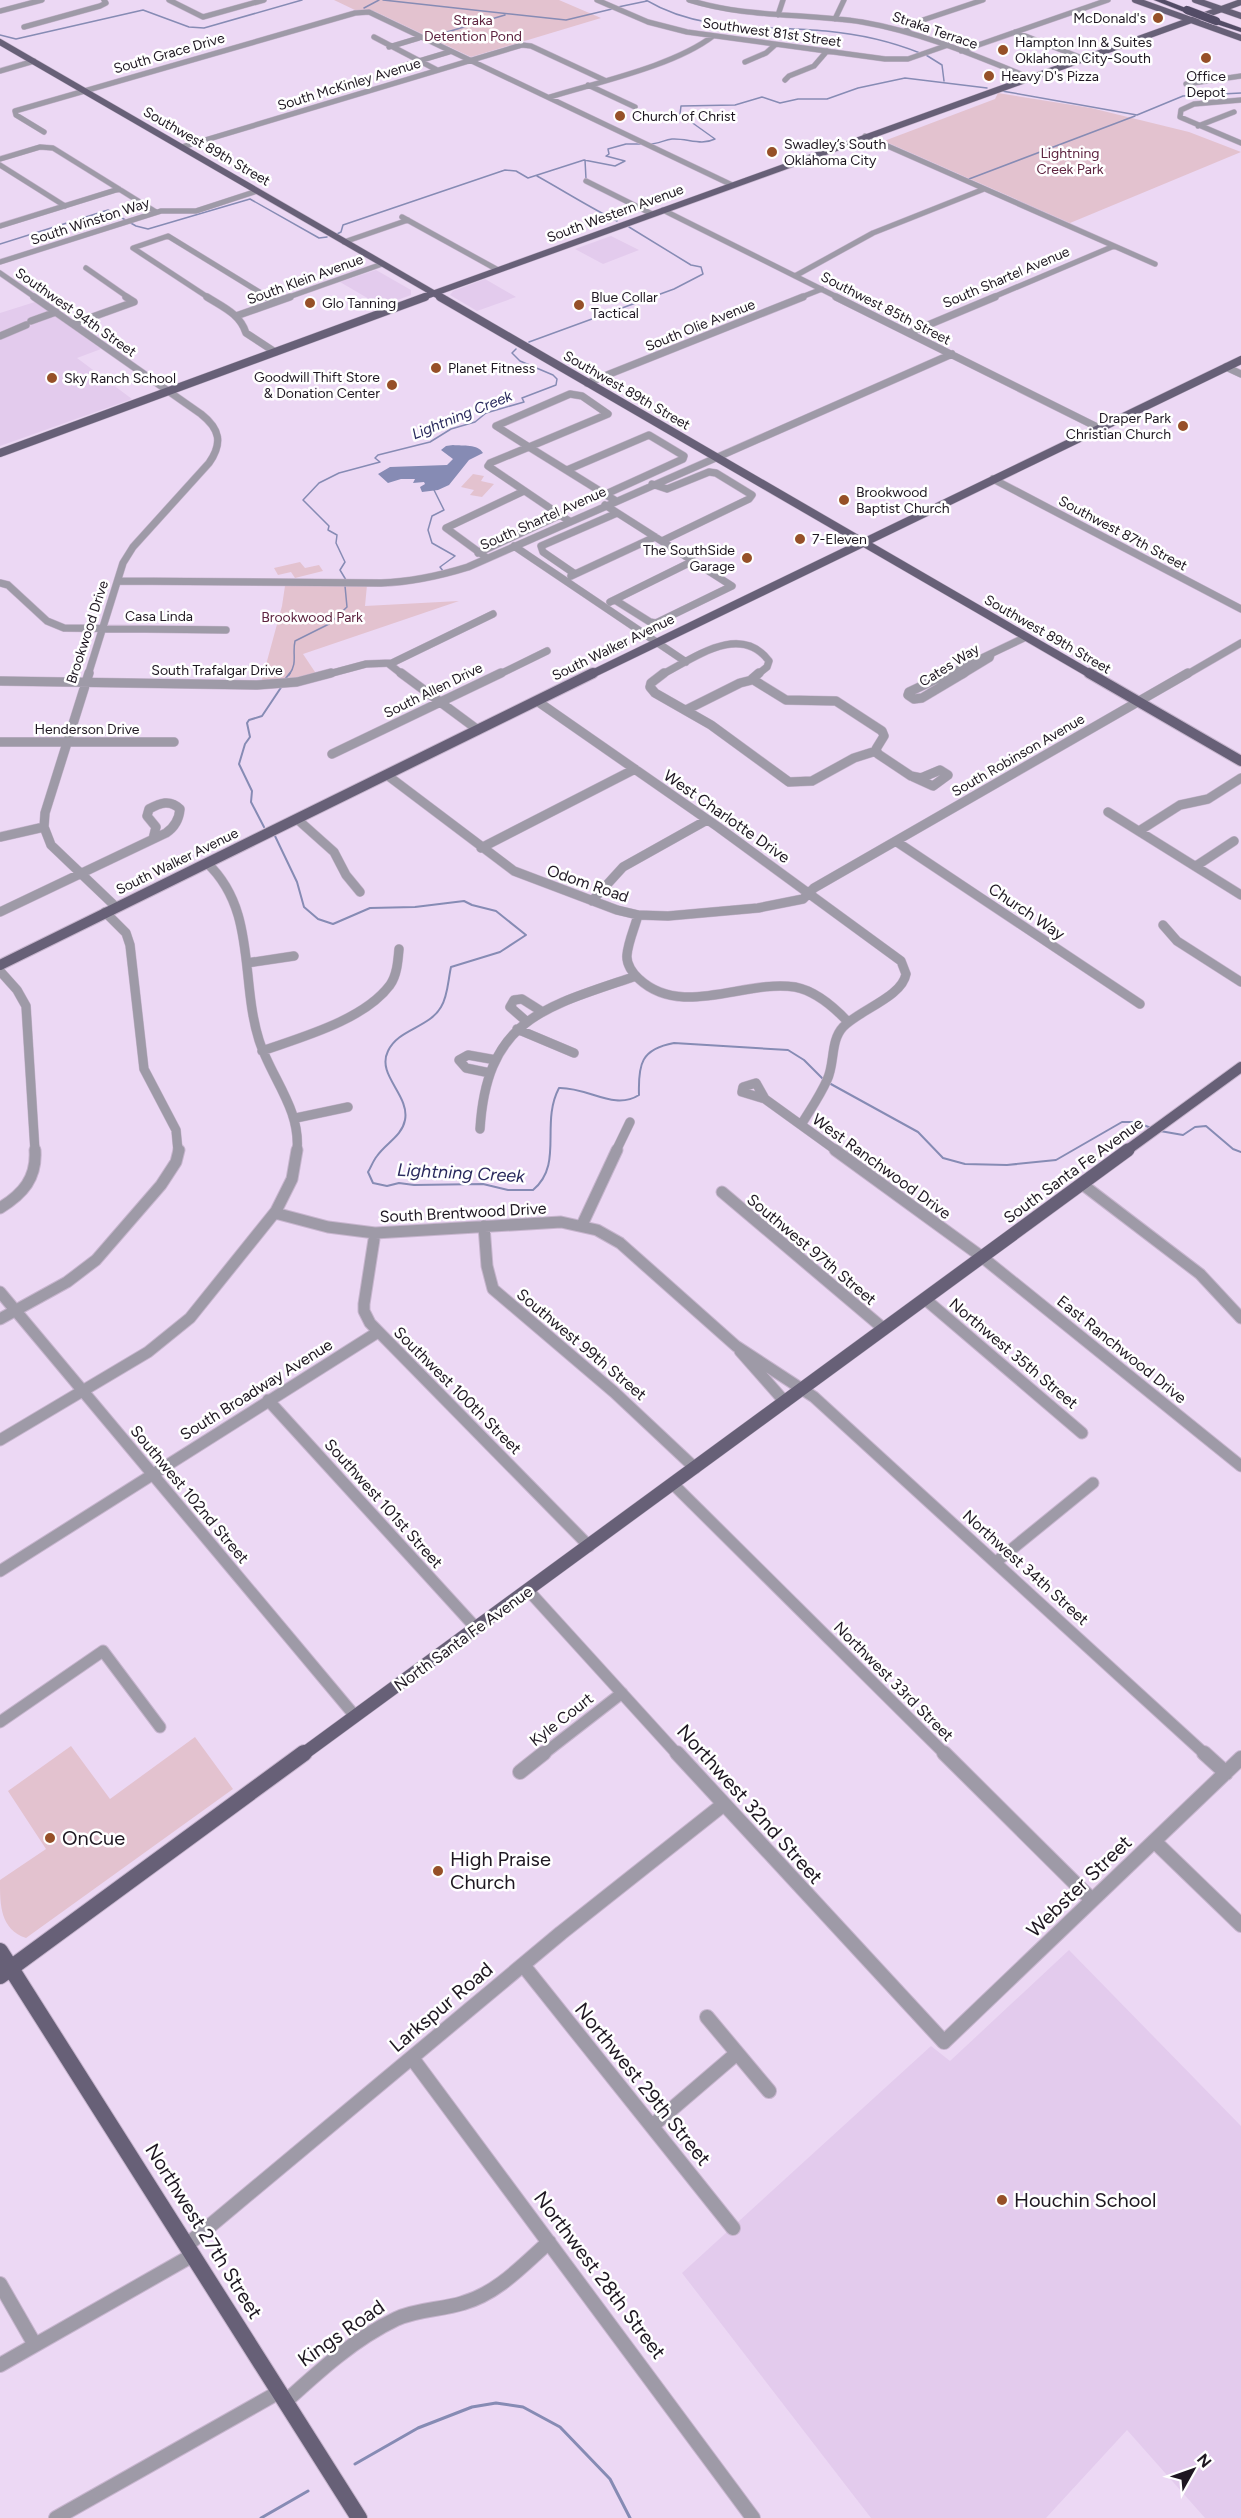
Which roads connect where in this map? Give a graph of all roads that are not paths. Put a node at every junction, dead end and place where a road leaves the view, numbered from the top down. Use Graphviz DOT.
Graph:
graph roads {
  1 [pos="42,0"];
  2 [pos="104,0"];
  3 [pos="170,0"];
  4 [pos="264,0"];
  5 [pos="597,0"];
  6 [pos="689,0"];
  7 [pos="715,0"];
  8 [pos="783,0"];
  9 [pos="844,0"];
  10 [pos="983,0"];
  11 [pos="1108,0"];
  12 [pos="1135,0"];
  13 [pos="1158,0"];
  14 [pos="1170,0"];
  15 [pos="1241,2"];
  16 [pos="1204,3"];
  17 [pos="704,5"];
  18 [pos="1192,6"];
  19 [pos="1221,9"];
  20 [pos="0,11"];
  21 [pos="1170,14"];
  22 [pos="778,15"];
  23 [pos="1240,16"];
  24 [pos="835,19"];
  25 [pos="1188,20"];
  26 [pos="24,27"];
  27 [pos="1208,27"];
  28 [pos="1241,27"];
  29 [pos="905,31"];
  30 [pos="1015,32"];
  31 [pos="713,36"];
  32 [pos="374,37"];
  33 [pos="419,38"];
  34 [pos="1241,38"];
  35 [pos="0,42"];
  36 [pos="775,45"];
  37 [pos="948,45"];
  38 [pos="389,47"];
  39 [pos="827,51"];
  40 [pos="962,51"];
  41 [pos="449,52"];
  42 [pos="1082,58"];
  43 [pos="472,59"];
  44 [pos="34,61"];
  45 [pos="419,61"];
  46 [pos="745,62"];
  47 [pos="399,67"];
  48 [pos="439,69"];
  49 [pos="0,71"];
  50 [pos="1241,76"];
  51 [pos="1028,77"];
  52 [pos="604,80"];
  53 [pos="784,80"];
  54 [pos="1186,84"];
  55 [pos="588,85"];
  56 [pos="84,90"];
  57 [pos="550,97"];
  58 [pos="1241,100"];
  59 [pos="1211,102"];
  60 [pos="635,107"];
  61 [pos="1198,126"];
  62 [pos="44,132"];
  63 [pos="866,136"];
  64 [pos="1241,142"];
  65 [pos="182,147"];
  66 [pos="0,159"];
  67 [pos="0,165"];
  68 [pos="586,182"];
  69 [pos="732,185"];
  70 [pos="119,189"];
  71 [pos="984,189"];
  72 [pos="257,191"];
  73 [pos="65,206"];
  74 [pos="663,210"];
  75 [pos="156,212"];
  76 [pos="652,214"];
  77 [pos="0,218"];
  78 [pos="9,224"];
  79 [pos="0,226"];
  80 [pos="344,242"];
  81 [pos="1114,246"];
  82 [pos="0,262"];
  83 [pos="382,264"];
  84 [pos="1155,264"];
  85 [pos="86,268"];
  86 [pos="498,270"];
  87 [pos="0,273"];
  88 [pos="795,276"];
  89 [pos="822,289"];
  90 [pos="433,294"];
  91 [pos="275,302"];
  92 [pos="56,312"];
  93 [pos="236,316"];
  94 [pos="73,324"];
  95 [pos="909,333"];
  96 [pos="0,336"];
  97 [pos="275,352"];
  98 [pos="952,354"];
  99 [pos="1241,360"];
  100 [pos="1226,367"];
  101 [pos="1241,374"];
  102 [pos="587,383"];
  103 [pos="169,391"];
  104 [pos="1099,428"];
  105 [pos="531,447"];
  106 [pos="0,453"];
  107 [pos="715,457"];
  108 [pos="567,470"];
  109 [pos="993,479"];
  110 [pos="652,484"];
  111 [pos="524,491"];
  112 [pos="606,494"];
  113 [pos="616,501"];
  114 [pos="605,506"];
  115 [pos="617,513"];
  116 [pos="560,515"];
  117 [pos="569,521"];
  118 [pos="659,539"];
  119 [pos="863,541"];
  120 [pos="514,546"];
  121 [pos="478,553"];
  122 [pos="487,558"];
  123 [pos="693,561"];
  124 [pos="575,574"];
  125 [pos="564,579"];
  126 [pos="118,581"];
  127 [pos="0,583"];
  128 [pos="615,600"];
  129 [pos="602,604"];
  130 [pos="1241,609"];
  131 [pos="493,614"];
  132 [pos="103,629"];
  133 [pos="226,630"];
  134 [pos="1026,637"];
  135 [pos="658,641"];
  136 [pos="1241,643"];
  137 [pos="546,651"];
  138 [pos="690,660"];
  139 [pos="389,664"];
  140 [pos="968,667"];
  141 [pos="752,680"];
  142 [pos="0,681"];
  143 [pos="85,684"];
  144 [pos="537,701"];
  145 [pos="440,702"];
  146 [pos="1138,702"];
  147 [pos="686,710"];
  148 [pos="478,730"];
  149 [pos="0,742"];
  150 [pos="68,742"];
  151 [pos="174,742"];
  152 [pos="876,751"];
  153 [pos="332,754"];
  154 [pos="1241,761"];
  155 [pos="634,769"];
  156 [pos="387,775"];
  157 [pos="911,776"];
  158 [pos="1241,778"];
  159 [pos="1108,812"];
  160 [pos="297,819"];
  161 [pos="707,820"];
  162 [pos="44,827"];
  163 [pos="1139,831"];
  164 [pos="0,837"];
  165 [pos="153,839"];
  166 [pos="1234,841"];
  167 [pos="897,842"];
  168 [pos="481,849"];
  169 [pos="207,863"];
  170 [pos="1196,866"];
  171 [pos="80,873"];
  172 [pos="360,892"];
  173 [pos="810,893"];
  174 [pos="1241,895"];
  175 [pos="592,901"];
  176 [pos="111,910"];
  177 [pos="0,912"];
  178 [pos="638,915"];
  179 [pos="1163,925"];
  180 [pos="399,949"];
  181 [pos="294,956"];
  182 [pos="247,963"];
  183 [pos="0,964"];
  184 [pos="0,971"];
  185 [pos="636,976"];
  186 [pos="1241,982"];
  187 [pos="1140,1004"];
  188 [pos="541,1011"];
  189 [pos="526,1021"];
  190 [pos="848,1022"];
  191 [pos="518,1029"];
  192 [pos="262,1051"];
  193 [pos="574,1053"];
  194 [pos="496,1059"];
  195 [pos="1241,1067"];
  196 [pos="490,1073"];
  197 [pos="765,1099"];
  198 [pos="348,1107"];
  199 [pos="296,1118"];
  200 [pos="630,1122"];
  201 [pos="801,1125"];
  202 [pos="480,1129"];
  203 [pos="1082,1184"];
  204 [pos="722,1192"];
  205 [pos="0,1208"];
  206 [pos="275,1213"];
  207 [pos="582,1225"];
  208 [pos="484,1226"];
  209 [pos="375,1233"];
  210 [pos="981,1257"];
  211 [pos="0,1292"];
  212 [pos="925,1299"];
  213 [pos="16,1311"];
  214 [pos="1241,1318"];
  215 [pos="0,1319"];
  216 [pos="884,1329"];
  217 [pos="378,1332"];
  218 [pos="736,1346"];
  219 [pos="802,1389"];
  220 [pos="82,1391"];
  221 [pos="268,1400"];
  222 [pos="784,1402"];
  223 [pos="1082,1433"];
  224 [pos="0,1440"];
  225 [pos="1241,1467"];
  226 [pos="695,1468"];
  227 [pos="152,1474"];
  228 [pos="1094,1483"];
  229 [pos="673,1484"];
  230 [pos="589,1546"];
  231 [pos="996,1562"];
  232 [pos="0,1571"];
  233 [pos="528,1590"];
  234 [pos="476,1628"];
  235 [pos="622,1693"];
  236 [pos="355,1716"];
  237 [pos="0,1722"];
  238 [pos="160,1727"];
  239 [pos="1241,1758"];
  240 [pos="520,1772"];
  241 [pos="1226,1773"];
  242 [pos="724,1804"];
  243 [pos="1154,1841"];
  244 [pos="1092,1900"];
  245 [pos="1241,1924"];
  246 [pos="0,1951"];
  247 [pos="523,1965"];
  248 [pos="6,1972"];
  249 [pos="707,2017"];
  250 [pos="944,2042"];
  251 [pos="736,2054"];
  252 [pos="412,2058"];
  253 [pos="769,2091"];
  254 [pos="652,2126"];
  255 [pos="732,2228"];
  256 [pos="549,2242"];
  257 [pos="190,2250"];
  258 [pos="0,2284"];
  259 [pos="35,2345"];
  260 [pos="0,2365"];
  261 [pos="282,2397"];
  262 [pos="56,2518"];
  263 [pos="359,2518"];
  264 [pos="753,2518"];
  1 -- 20 [label="street"];
  2 -- 26 [label="street"];
  3 -- 4 [label="street"];
  5 -- 31 [label="street, Southwest 81st Street"];
  6 -- 17 [label="street, Straka Terrace"];
  7 -- 17 [label="street"];
  8 -- 22 [label="street"];
  9 -- 24 [label="street"];
  10 -- 29 [label="street"];
  11 -- 30 [label="street"];
  12 -- 21 [label="main road"];
  13 -- 18 [label="highway"];
  14 -- 18 [label="highway"];
  15 -- 19 [label="main road, South Western Avenue"];
  16 -- 18 [label="main road"];
  16 -- 19 [label="main road"];
  16 -- 21 [label="main road"];
  17 -- 22 [label="street, Straka Terrace"];
  18 -- 28 [label="highway, bridge"];
  19 -- 23 [label="main road"];
  19 -- 25 [label="main road, South Western Avenue"];
  21 -- 25 [label="main road"];
  22 -- 24 [label="street, Straka Terrace"];
  23 -- 27 [label="main road"];
  24 -- 29 [label="street, Straka Terrace"];
  25 -- 27 [label="main road"];
  25 -- 42 [label="main road, South Western Avenue"];
  27 -- 34 [label="main road"];
  29 -- 37 [label="street, Straka Terrace"];
  30 -- 40 [label="street"];
  30 -- 42 [label="street"];
  31 -- 36 [label="street, Southwest 81st Street"];
  31 -- 52 [label="street"];
  32 -- 38 [label="street"];
  33 -- 38 [label="street"];
  35 -- 44 [label="main road, Southwest 89th Street"];
  36 -- 39 [label="street, Southwest 81st Street"];
  36 -- 46 [label="street"];
  37 -- 39 [label="street, Southwest 81st Street"];
  37 -- 40 [label="street, Straka Terrace"];
  38 -- 45 [label="street"];
  39 -- 53 [label="street"];
  40 -- 51 [label="street, Straka Terrace"];
  41 -- 45 [label="street"];
  42 -- 51 [label="main road, South Western Avenue"];
  43 -- 48 [label="street, South McKinley Avenue"];
  43 -- 52 [label="street, South McKinley Avenue"];
  43 -- 56 [label="street, South Grace Drive"];
  43 -- 57 [label="street"];
  44 -- 49 [label="street"];
  44 -- 56 [label="main road, Southwest 89th Street"];
  45 -- 47 [label="street"];
  45 -- 48 [label="street"];
  48 -- 65 [label="street, South McKinley Avenue"];
  50 -- 54 [label="street"];
  51 -- 63 [label="main road, South Western Avenue"];
  52 -- 55 [label="street"];
  55 -- 57 [label="street"];
  55 -- 60 [label="street"];
  56 -- 62 [label="street, South Grace Drive"];
  56 -- 65 [label="main road, Southwest 89th Street"];
  57 -- 69 [label="street"];
  58 -- 59 [label="street"];
  59 -- 61 [label="street"];
  59 -- 61 [label="street"];
  61 -- 64 [label="street"];
  63 -- 69 [label="main road, South Western Avenue"];
  63 -- 71 [label="street"];
  65 -- 72 [label="main road, Southwest 89th Street"];
  66 -- 70 [label="street"];
  67 -- 73 [label="street"];
  68 -- 76 [label="street"];
  69 -- 74 [label="main road, South Western Avenue"];
  70 -- 73 [label="street"];
  70 -- 75 [label="street"];
  71 -- 81 [label="street"];
  71 -- 88 [label="street"];
  72 -- 75 [label="street, South Winston Way"];
  72 -- 80 [label="main road, Southwest 89th Street"];
  73 -- 78 [label="street"];
  74 -- 76 [label="main road, South Western Avenue"];
  74 -- 88 [label="street, Southwest 85th Street"];
  75 -- 82 [label="street, South Winston Way"];
  76 -- 86 [label="main road, South Western Avenue"];
  77 -- 78 [label="street"];
  78 -- 79 [label="street"];
  80 -- 83 [label="main road, Southwest 89th Street"];
  80 -- 86 [label="street, South Klein Avenue"];
  81 -- 84 [label="street"];
  81 -- 95 [label="street, South Shartel Avenue"];
  83 -- 90 [label="main road, Southwest 89th Street"];
  83 -- 91 [label="street, South Klein Avenue"];
  85 -- 94 [label="street"];
  86 -- 90 [label="main road, South Western Avenue"];
  87 -- 92 [label="street, Southwest 94th Street"];
  88 -- 89 [label="street, Southwest 85th Street"];
  89 -- 95 [label="street, Southwest 85th Street"];
  89 -- 102 [label="street, South Olie Avenue"];
  90 -- 97 [label="main road, South Western Avenue"];
  90 -- 102 [label="main road, Southwest 89th Street"];
  91 -- 93 [label="street, South Klein Avenue"];
  91 -- 93 [label="street"];
  92 -- 94 [label="street, Southwest 94th Street"];
  92 -- 96 [label="street"];
  93 -- 97 [label="street"];
  94 -- 103 [label="street, Southwest 94th Street"];
  95 -- 98 [label="street, Southwest 85th Street"];
  97 -- 103 [label="main road, South Western Avenue"];
  98 -- 104 [label="street, Southwest 85th Street"];
  98 -- 107 [label="street, South Shartel Avenue"];
  99 -- 100 [label="main road, South Walker Avenue"];
  100 -- 101 [label="street"];
  100 -- 104 [label="main road, South Walker Avenue"];
  102 -- 107 [label="main road, Southwest 89th Street"];
  103 -- 106 [label="main road, South Western Avenue"];
  103 -- 126 [label="street, Brookwood Drive"];
  104 -- 109 [label="main road, South Walker Avenue"];
  105 -- 105 [label="street"];
  105 -- 108 [label="street"];
  105 -- 111 [label="street"];
  107 -- 110 [label="street, South Shartel Avenue"];
  107 -- 119 [label="main road, Southwest 89th Street"];
  108 -- 112 [label="street"];
  108 -- 112 [label="street"];
  109 -- 119 [label="main road, South Walker Avenue"];
  109 -- 130 [label="street, Southwest 87th Street"];
  110 -- 113 [label="street, South Shartel Avenue"];
  110 -- 118 [label="street"];
  111 -- 116 [label="street"];
  111 -- 121 [label="street"];
  112 -- 113 [label="street"];
  113 -- 114 [label="street, South Shartel Avenue"];
  114 -- 115 [label="street"];
  114 -- 117 [label="street, South Shartel Avenue"];
  115 -- 118 [label="street"];
  115 -- 124 [label="street"];
  116 -- 117 [label="street"];
  116 -- 121 [label="street"];
  117 -- 120 [label="street, South Shartel Avenue"];
  118 -- 123 [label="street"];
  118 -- 124 [label="street"];
  119 -- 134 [label="main road, Southwest 89th Street"];
  119 -- 135 [label="main road, South Walker Avenue"];
  120 -- 122 [label="street, South Shartel Avenue"];
  120 -- 125 [label="street"];
  121 -- 122 [label="street"];
  122 -- 126 [label="street, South Shartel Avenue"];
  123 -- 128 [label="street"];
  123 -- 128 [label="street"];
  124 -- 125 [label="street"];
  125 -- 129 [label="street"];
  126 -- 132 [label="street, Brookwood Drive"];
  127 -- 132 [label="street, Casa Linda"];
  128 -- 129 [label="street"];
  129 -- 135 [label="street"];
  131 -- 139 [label="street, South Trafalgar Drive"];
  132 -- 133 [label="street, Casa Linda"];
  132 -- 143 [label="street, Brookwood Drive"];
  134 -- 140 [label="street, Cates Way"];
  134 -- 146 [label="main road, Southwest 89th Street"];
  135 -- 138 [label="street"];
  135 -- 144 [label="main road, South Walker Avenue"];
  136 -- 146 [label="street, South Robinson Avenue"];
  137 -- 145 [label="street, South Allen Drive"];
  138 -- 141 [label="street"];
  138 -- 147 [label="street"];
  139 -- 143 [label="street, South Trafalgar Drive"];
  139 -- 145 [label="street"];
  140 -- 140 [label="street, Cates Way"];
  141 -- 147 [label="street"];
  141 -- 152 [label="street"];
  142 -- 143 [label="street, South Trafalgar Drive"];
  143 -- 150 [label="street, Brookwood Drive"];
  144 -- 148 [label="main road, South Walker Avenue"];
  144 -- 155 [label="street, West Charlotte Drive"];
  145 -- 148 [label="street"];
  145 -- 153 [label="street, South Allen Drive"];
  146 -- 154 [label="main road, Southwest 89th Street"];
  146 -- 167 [label="street, South Robinson Avenue"];
  147 -- 152 [label="street"];
  148 -- 156 [label="main road, South Walker Avenue"];
  149 -- 150 [label="street, Henderson Drive"];
  150 -- 151 [label="street, Henderson Drive"];
  150 -- 162 [label="street, Brookwood Drive"];
  152 -- 157 [label="street"];
  155 -- 161 [label="street, West Charlotte Drive"];
  155 -- 168 [label="street"];
  156 -- 160 [label="main road, South Walker Avenue"];
  156 -- 168 [label="street, Odom Road"];
  158 -- 163 [label="street"];
  159 -- 163 [label="street"];
  160 -- 169 [label="main road, South Walker Avenue"];
  160 -- 172 [label="street"];
  161 -- 173 [label="street, West Charlotte Drive"];
  161 -- 175 [label="street"];
  162 -- 164 [label="street"];
  162 -- 171 [label="street"];
  163 -- 170 [label="street"];
  165 -- 165 [label="street"];
  165 -- 171 [label="street"];
  166 -- 170 [label="street"];
  167 -- 173 [label="street, South Robinson Avenue"];
  167 -- 187 [label="street, Church Way"];
  168 -- 175 [label="street, Odom Road"];
  169 -- 176 [label="main road, South Walker Avenue"];
  169 -- 182 [label="street"];
  170 -- 174 [label="street"];
  171 -- 176 [label="street"];
  171 -- 177 [label="street"];
  173 -- 178 [label="street, Odom Road"];
  173 -- 190 [label="street, West Charlotte Drive"];
  175 -- 178 [label="street, Odom Road"];
  176 -- 183 [label="main road, South Walker Avenue"];
  176 -- 213 [label="street"];
  178 -- 185 [label="street"];
  179 -- 186 [label="street"];
  180 -- 192 [label="street"];
  181 -- 182 [label="street"];
  182 -- 192 [label="street"];
  184 -- 205 [label="street"];
  185 -- 188 [label="street"];
  185 -- 190 [label="street"];
  188 -- 189 [label="street"];
  188 -- 189 [label="street"];
  189 -- 191 [label="street"];
  190 -- 201 [label="street"];
  191 -- 193 [label="street"];
  191 -- 194 [label="street"];
  192 -- 199 [label="street"];
  194 -- 196 [label="street"];
  194 -- 196 [label="street"];
  195 -- 203 [label="main road, South Santa Fe Avenue"];
  196 -- 202 [label="street"];
  197 -- 201 [label="street, West Ranchwood Drive"];
  198 -- 199 [label="street"];
  199 -- 206 [label="street"];
  200 -- 207 [label="street"];
  201 -- 210 [label="street, West Ranchwood Drive"];
  203 -- 210 [label="main road, South Santa Fe Avenue"];
  203 -- 214 [label="street"];
  204 -- 216 [label="street, Southwest 97th Street"];
  206 -- 209 [label="street, South Brentwood Drive"];
  206 -- 220 [label="street"];
  207 -- 208 [label="street, South Brentwood Drive"];
  207 -- 218 [label="street, South Brentwood Drive"];
  208 -- 209 [label="street, South Brentwood Drive"];
  208 -- 226 [label="street, Southwest 99th Street"];
  209 -- 217 [label="street, Southwest 100th Street"];
  210 -- 212 [label="main road, South Santa Fe Avenue"];
  210 -- 225 [label="street, East Ranchwood Drive"];
  211 -- 213 [label="street, Southwest 102nd Street"];
  212 -- 216 [label="main road, North Santa Fe Avenue"];
  212 -- 223 [label="street, Northwest 35th Street"];
  213 -- 215 [label="street"];
  213 -- 220 [label="street, Southwest 102nd Street"];
  216 -- 219 [label="main road, North Santa Fe Avenue"];
  217 -- 221 [label="street, South Broadway Avenue"];
  217 -- 230 [label="street, Southwest 100th Street"];
  218 -- 219 [label="street, Northwest 34th Street"];
  218 -- 222 [label="street"];
  219 -- 222 [label="main road, North Santa Fe Avenue"];
  219 -- 231 [label="street, Northwest 34th Street"];
  220 -- 224 [label="street"];
  220 -- 227 [label="street, Southwest 102nd Street"];
  221 -- 227 [label="street, South Broadway Avenue"];
  221 -- 234 [label="street, Southwest 101st Street"];
  222 -- 226 [label="main road, North Santa Fe Avenue"];
  226 -- 229 [label="main road, North Santa Fe Avenue"];
  227 -- 232 [label="street, South Broadway Avenue"];
  227 -- 236 [label="street, Southwest 102nd Street"];
  228 -- 231 [label="street"];
  229 -- 230 [label="main road, North Santa Fe Avenue"];
  229 -- 244 [label="street, Northwest 33rd Street"];
  230 -- 233 [label="main road, North Santa Fe Avenue"];
  231 -- 241 [label="street, Northwest 34th Street"];
  233 -- 234 [label="main road, North Santa Fe Avenue"];
  233 -- 235 [label="street, Northwest 32nd Street"];
  234 -- 236 [label="main road, North Santa Fe Avenue"];
  235 -- 240 [label="street, Kyle Court"];
  235 -- 242 [label="street, Northwest 32nd Street"];
  236 -- 248 [label="main road, North Santa Fe Avenue"];
  237 -- 238 [label="street"];
  239 -- 241 [label="street, Webster Street"];
  241 -- 243 [label="street, Webster Street"];
  242 -- 247 [label="street, Larkspur Road"];
  242 -- 250 [label="street, Northwest 32nd Street"];
  243 -- 244 [label="street, Webster Street"];
  243 -- 245 [label="street"];
  244 -- 250 [label="street, Webster Street"];
  246 -- 248 [label="main road, Northwest 27th Street"];
  247 -- 252 [label="street, Larkspur Road"];
  247 -- 254 [label="street, Northwest 29th Street"];
  248 -- 257 [label="main road, Northwest 27th Street"];
  249 -- 251 [label="street"];
  251 -- 253 [label="street"];
  251 -- 254 [label="street"];
  252 -- 256 [label="street, Northwest 28th Street"];
  252 -- 257 [label="street, Larkspur Road"];
  254 -- 255 [label="street, Northwest 29th Street"];
  256 -- 261 [label="street, Kings Road"];
  256 -- 264 [label="street, Northwest 28th Street"];
  257 -- 259 [label="street, Larkspur Road"];
  257 -- 261 [label="main road, Northwest 27th Street"];
  258 -- 259 [label="street"];
  259 -- 260 [label="street, Larkspur Road"];
  261 -- 262 [label="street, Kings Road"];
  261 -- 263 [label="main road, Northwest 27th Street"];
}
